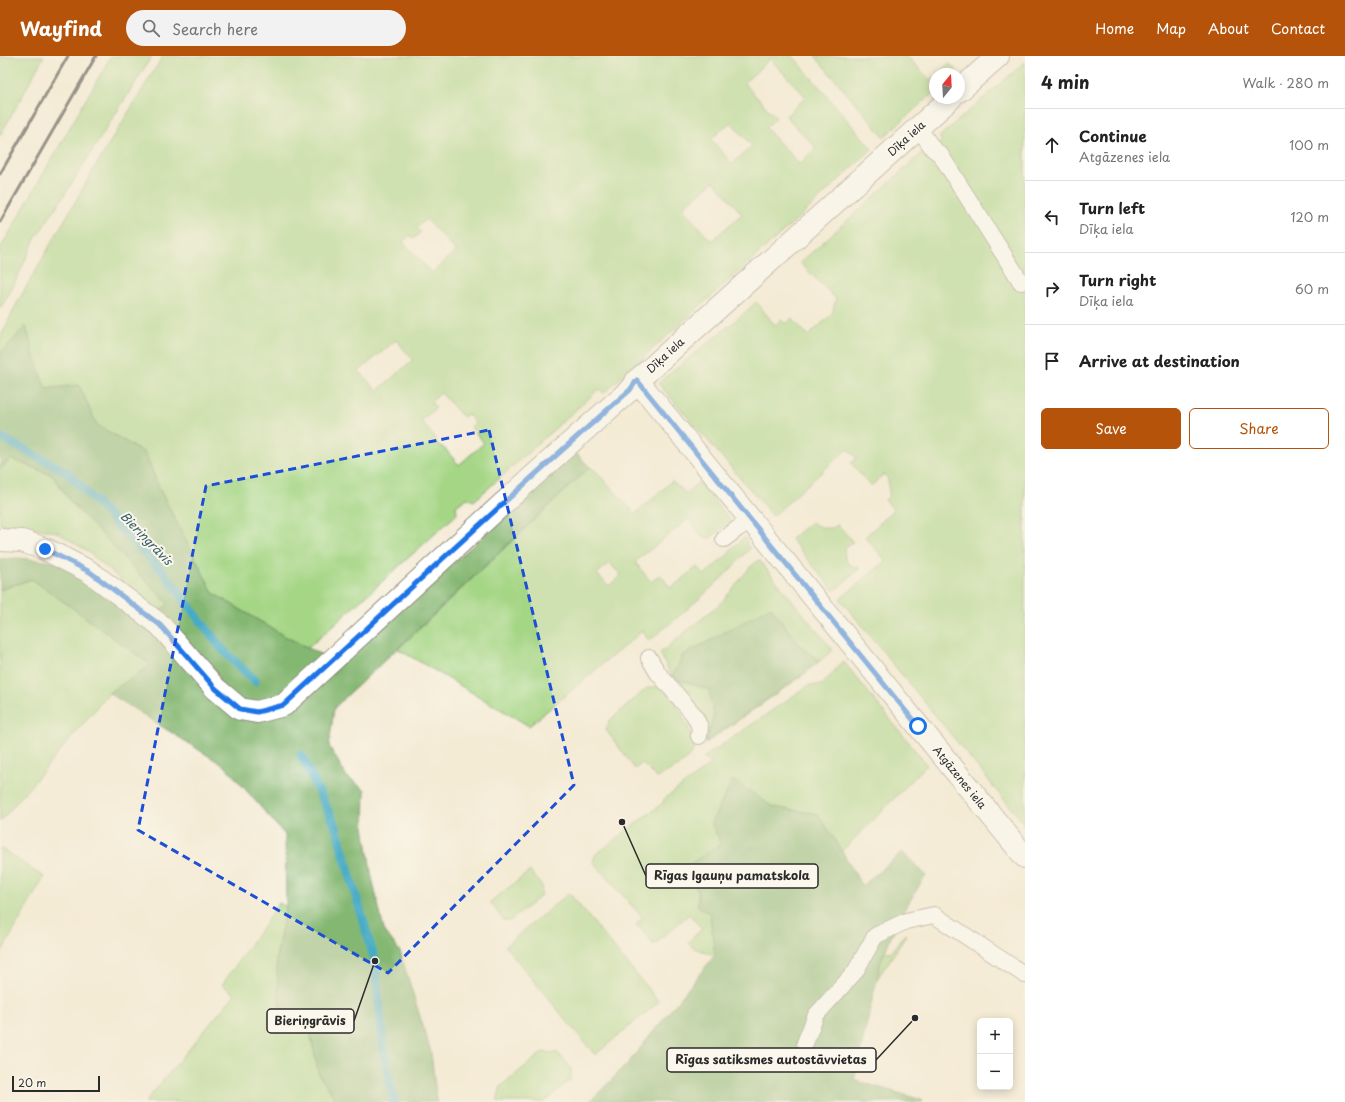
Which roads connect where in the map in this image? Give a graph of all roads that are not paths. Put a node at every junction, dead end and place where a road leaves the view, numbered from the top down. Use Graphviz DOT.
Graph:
graph roads {
  1 [pos="998,56"];
  2 [pos="965,85"];
  3 [pos="944,104"];
  4 [pos="918,127"];
  5 [pos="1021,282"];
  6 [pos="637,380"];
  7 [pos="751,520"];
  8 [pos="724,539"];
  9 [pos="0,540"];
  10 [pos="649,658"];
  11 [pos="699,736"];
  12 [pos="1025,857"];
  13 [pos="1025,975"];
  14 [pos="804,1043"];
  1 -- 2 [label="street"];
  3 -- 4 [label="street, Dīķa iela"];
  4 -- 5 [label="lane"];
  4 -- 6 [label="street, Dīķa iela"];
  6 -- 7 [label="street, Atgāzenes iela"];
  6 -- 9 [label="street, Dīķa iela"];
  7 -- 8 [label="lane"];
  7 -- 12 [label="street, Atgāzenes iela"];
  10 -- 11 [label="lane"];
  13 -- 14 [label="lane"];
}
